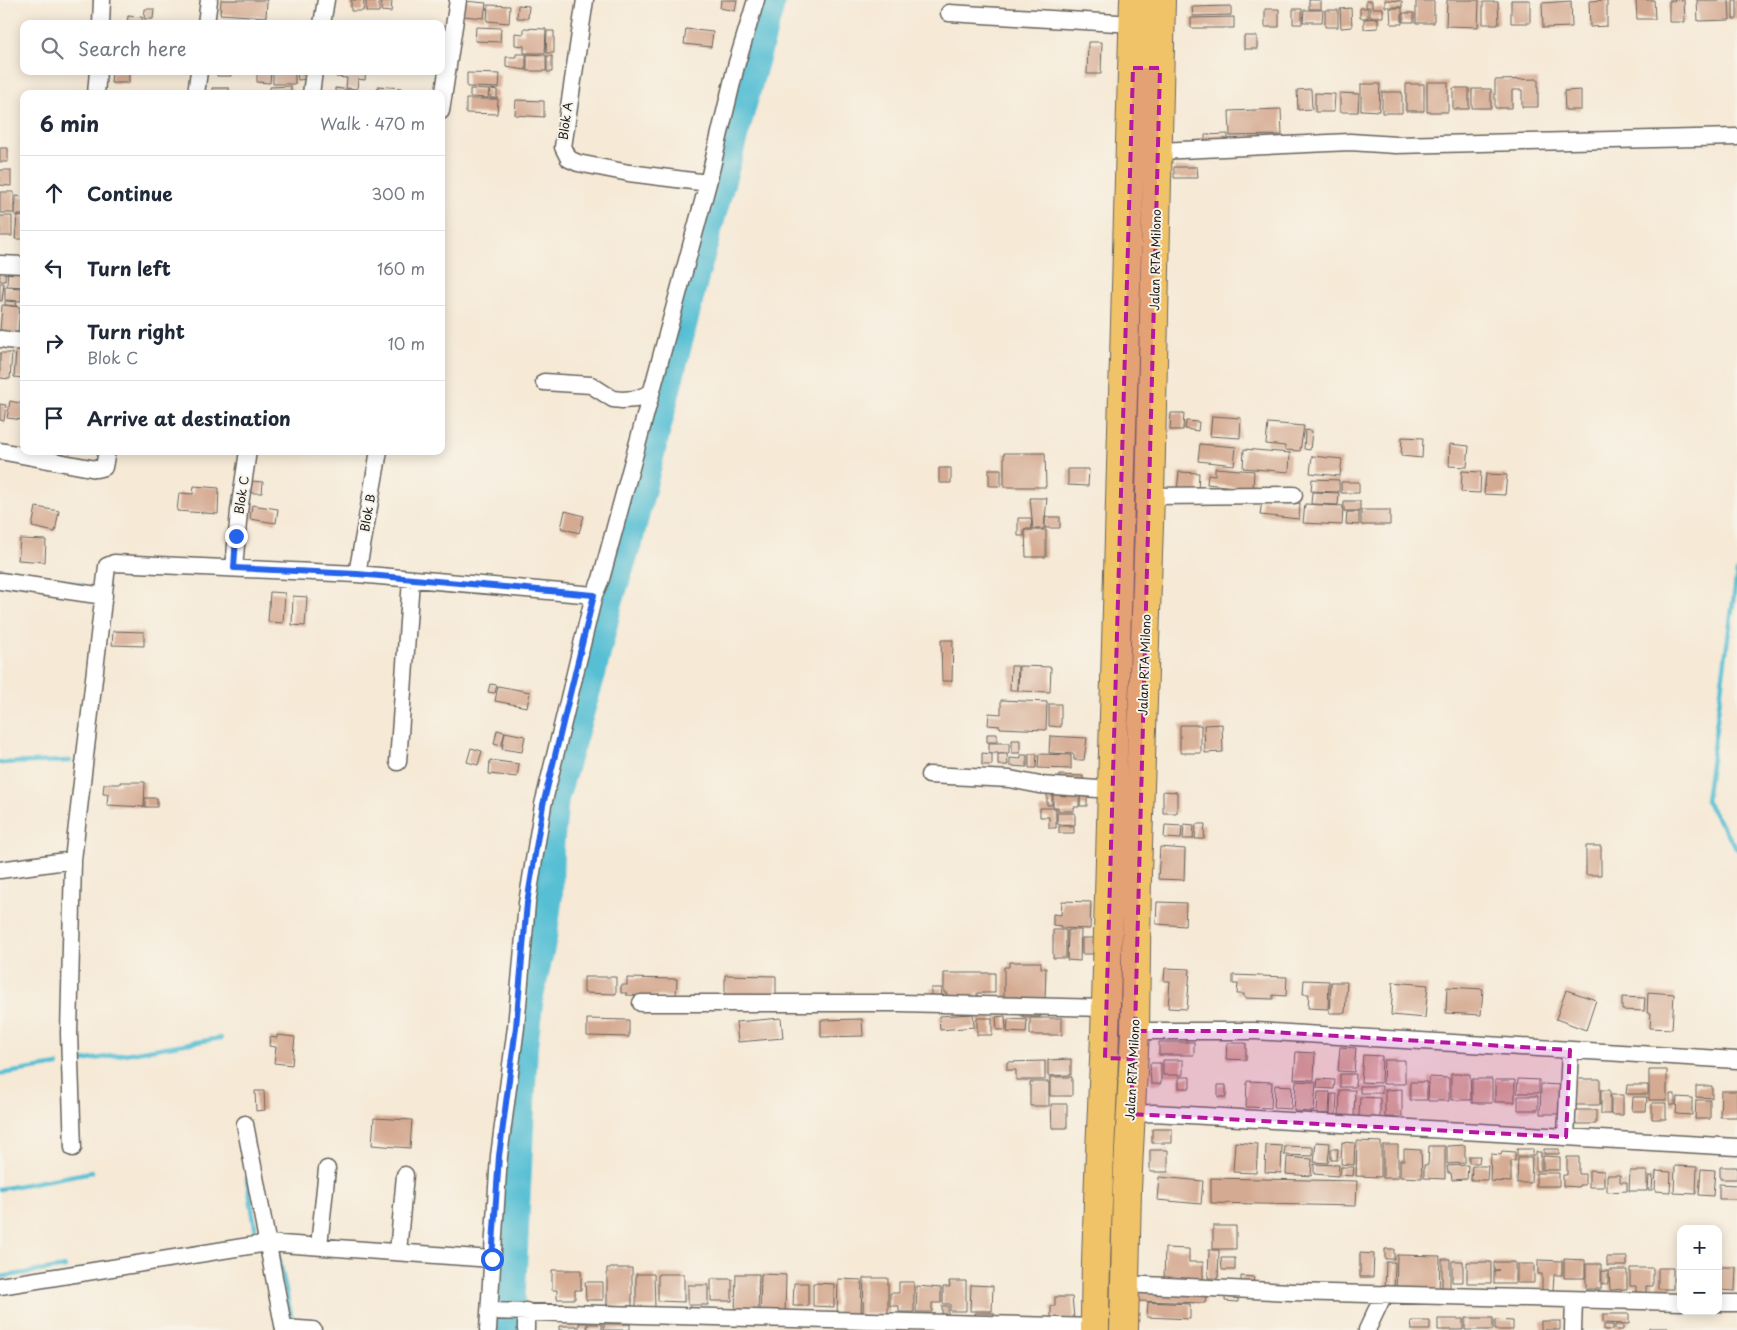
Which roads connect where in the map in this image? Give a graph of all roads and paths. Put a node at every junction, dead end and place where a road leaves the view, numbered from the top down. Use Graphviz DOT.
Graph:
graph roads {
  1 [pos="102,0"];
  2 [pos="209,0"];
  3 [pos="326,0"];
  4 [pos="458,0"];
  5 [pos="585,0"];
  6 [pos="756,0"];
  7 [pos="1161,0"];
  8 [pos="949,12"];
  9 [pos="1134,12"];
  10 [pos="101,20"];
  11 [pos="206,20"];
  12 [pos="323,20"];
  13 [pos="1132,68"];
  14 [pos="1160,68"];
  15 [pos="98,75"];
  16 [pos="198,75"];
  17 [pos="313,75"];
  18 [pos="96,90"];
  19 [pos="197,90"];
  20 [pos="311,90"];
  21 [pos="444,90"];
  22 [pos="1737,137"];
  23 [pos="1158,151"];
  24 [pos="708,183"];
  25 [pos="0,264"];
  26 [pos="20,265"];
  27 [pos="0,339"];
  28 [pos="20,342"];
  29 [pos="544,382"];
  30 [pos="651,392"];
  31 [pos="0,451"];
  32 [pos="20,455"];
  33 [pos="21,455"];
  34 [pos="106,455"];
  35 [pos="248,455"];
  36 [pos="379,455"];
  37 [pos="1294,495"];
  38 [pos="1150,496"];
  39 [pos="234,568"];
  40 [pos="357,574"];
  41 [pos="412,580"];
  42 [pos="0,582"];
  43 [pos="594,595"];
  44 [pos="104,596"];
  45 [pos="398,762"];
  46 [pos="929,775"];
  47 [pos="1112,790"];
  48 [pos="73,860"];
  49 [pos="0,870"];
  50 [pos="641,1003"];
  51 [pos="1106,1008"];
  52 [pos="1135,1031"];
  53 [pos="1570,1050"];
  54 [pos="1105,1058"];
  55 [pos="1133,1059"];
  56 [pos="1737,1060"];
  57 [pos="1131,1114"];
  58 [pos="245,1124"];
  59 [pos="1566,1137"];
  60 [pos="1737,1147"];
  61 [pos="73,1148"];
  62 [pos="327,1169"];
  63 [pos="405,1175"];
  64 [pos="267,1243"];
  65 [pos="319,1246"];
  66 [pos="398,1252"];
  67 [pos="492,1259"];
  68 [pos="1124,1284"];
  69 [pos="0,1286"];
  70 [pos="1384,1294"];
  71 [pos="1574,1301"];
  72 [pos="1677,1302"];
  73 [pos="1722,1302"];
  74 [pos="1737,1303"];
  75 [pos="510,1311"];
  76 [pos="1095,1328"];
  77 [pos="284,1329"];
  78 [pos="313,1330"];
  79 [pos="488,1330"];
  80 [pos="526,1330"];
  81 [pos="1124,1330"];
  82 [pos="1367,1330"];
  83 [pos="1573,1330"];
  1 -- 10 [label="street"];
  2 -- 11 [label="street"];
  3 -- 12 [label="street"];
  4 -- 21 [label="street"];
  5 -- 24 [label="street, Blok A"];
  6 -- 24 [label="street"];
  7 -- 14 [label="highway, Jalan RTA Milono"];
  8 -- 9 [label="street"];
  9 -- 13 [label="highway"];
  13 -- 14 [label="highway"];
  13 -- 47 [label="highway"];
  14 -- 23 [label="highway, Jalan RTA Milono"];
  15 -- 18 [label="street"];
  16 -- 19 [label="street"];
  17 -- 20 [label="street"];
  22 -- 23 [label="street"];
  23 -- 38 [label="highway, Jalan RTA Milono"];
  24 -- 30 [label="street"];
  25 -- 26 [label="street"];
  27 -- 28 [label="street"];
  29 -- 30 [label="street"];
  30 -- 43 [label="street"];
  31 -- 32 [label="street"];
  33 -- 34 [label="street"];
  35 -- 39 [label="street, Blok C"];
  36 -- 40 [label="street, Blok B"];
  37 -- 38 [label="street"];
  38 -- 52 [label="highway, Jalan RTA Milono"];
  39 -- 40 [label="street"];
  39 -- 44 [label="street"];
  40 -- 41 [label="street"];
  41 -- 43 [label="street"];
  41 -- 45 [label="street"];
  42 -- 44 [label="street"];
  43 -- 67 [label="street"];
  44 -- 48 [label="street"];
  46 -- 47 [label="street"];
  47 -- 51 [label="highway"];
  48 -- 49 [label="street"];
  48 -- 61 [label="street"];
  50 -- 51 [label="street"];
  51 -- 54 [label="highway"];
  52 -- 53 [label="street"];
  52 -- 55 [label="highway, Jalan RTA Milono"];
  53 -- 56 [label="street"];
  53 -- 59 [label="street"];
  54 -- 55 [label="highway"];
  54 -- 76 [label="highway"];
  55 -- 57 [label="highway, Jalan RTA Milono"];
  57 -- 59 [label="street"];
  57 -- 68 [label="highway, Jalan RTA Milono"];
  58 -- 64 [label="street"];
  59 -- 60 [label="street"];
  62 -- 65 [label="street"];
  63 -- 66 [label="street"];
  64 -- 65 [label="street"];
  64 -- 69 [label="street"];
  64 -- 77 [label="street"];
  65 -- 66 [label="street"];
  66 -- 67 [label="street"];
  67 -- 75 [label="street"];
  68 -- 70 [label="street"];
  68 -- 81 [label="highway, Jalan RTA Milono"];
  70 -- 71 [label="street"];
  70 -- 82 [label="street"];
  71 -- 72 [label="street"];
  71 -- 83 [label="street"];
  73 -- 74 [label="street"];
  75 -- 76 [label="street"];
  75 -- 79 [label="street"];
  75 -- 80 [label="street"];
  77 -- 78 [label="street"];
}
